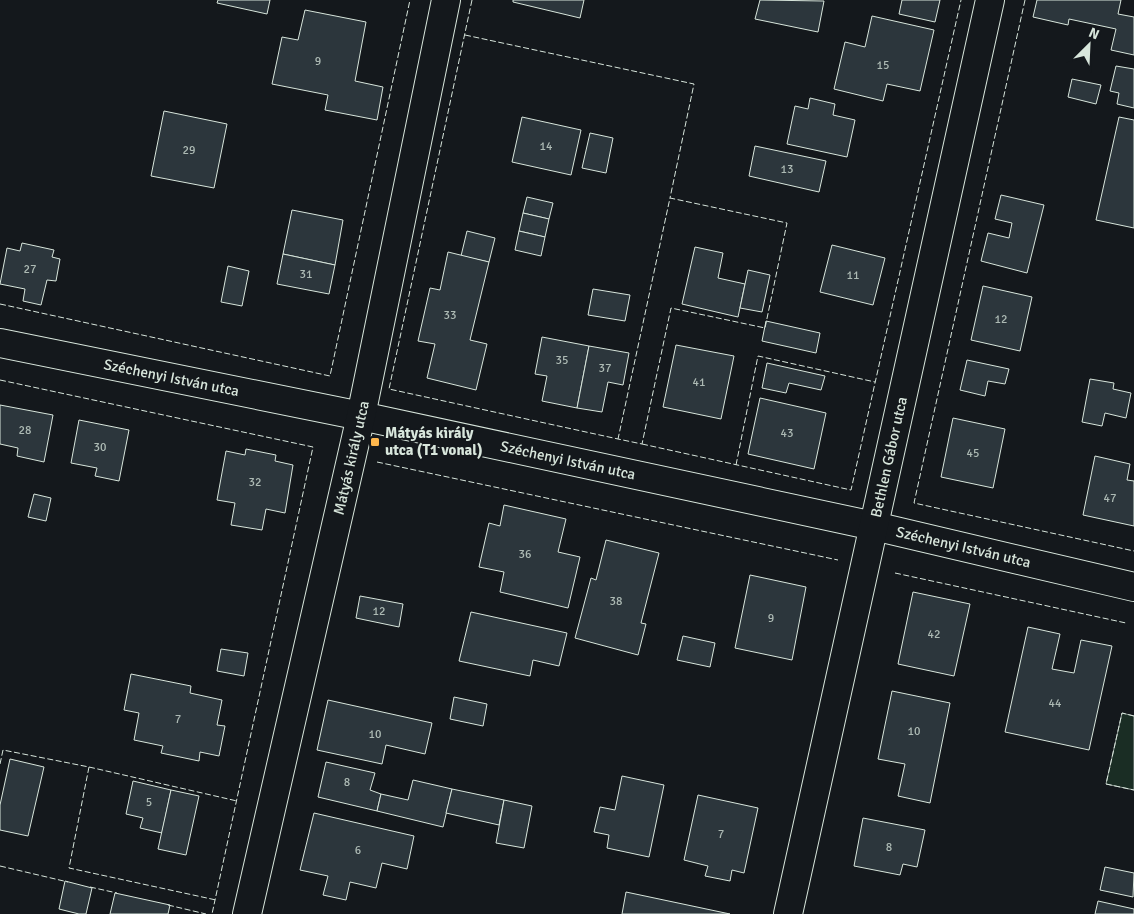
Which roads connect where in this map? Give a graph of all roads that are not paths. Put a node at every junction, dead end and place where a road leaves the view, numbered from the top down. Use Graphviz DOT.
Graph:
graph roads {
  1 [pos="446,0"];
  2 [pos="990,0"];
  3 [pos="0,343"];
  4 [pos="361,416"];
  5 [pos="874,526"];
  6 [pos="1134,587"];
  7 [pos="247,914"];
  8 [pos="788,914"];
  1 -- 4 [label="street, Mátyás király utca"];
  2 -- 5 [label="street, Bethlen Gábor utca"];
  3 -- 4 [label="street, Széchenyi István utca"];
  4 -- 5 [label="street, Széchenyi István utca"];
  4 -- 7 [label="street, Mátyás király utca"];
  5 -- 6 [label="street, Széchenyi István utca"];
  5 -- 8 [label="street, Bethlen Gábor utca"];
}
